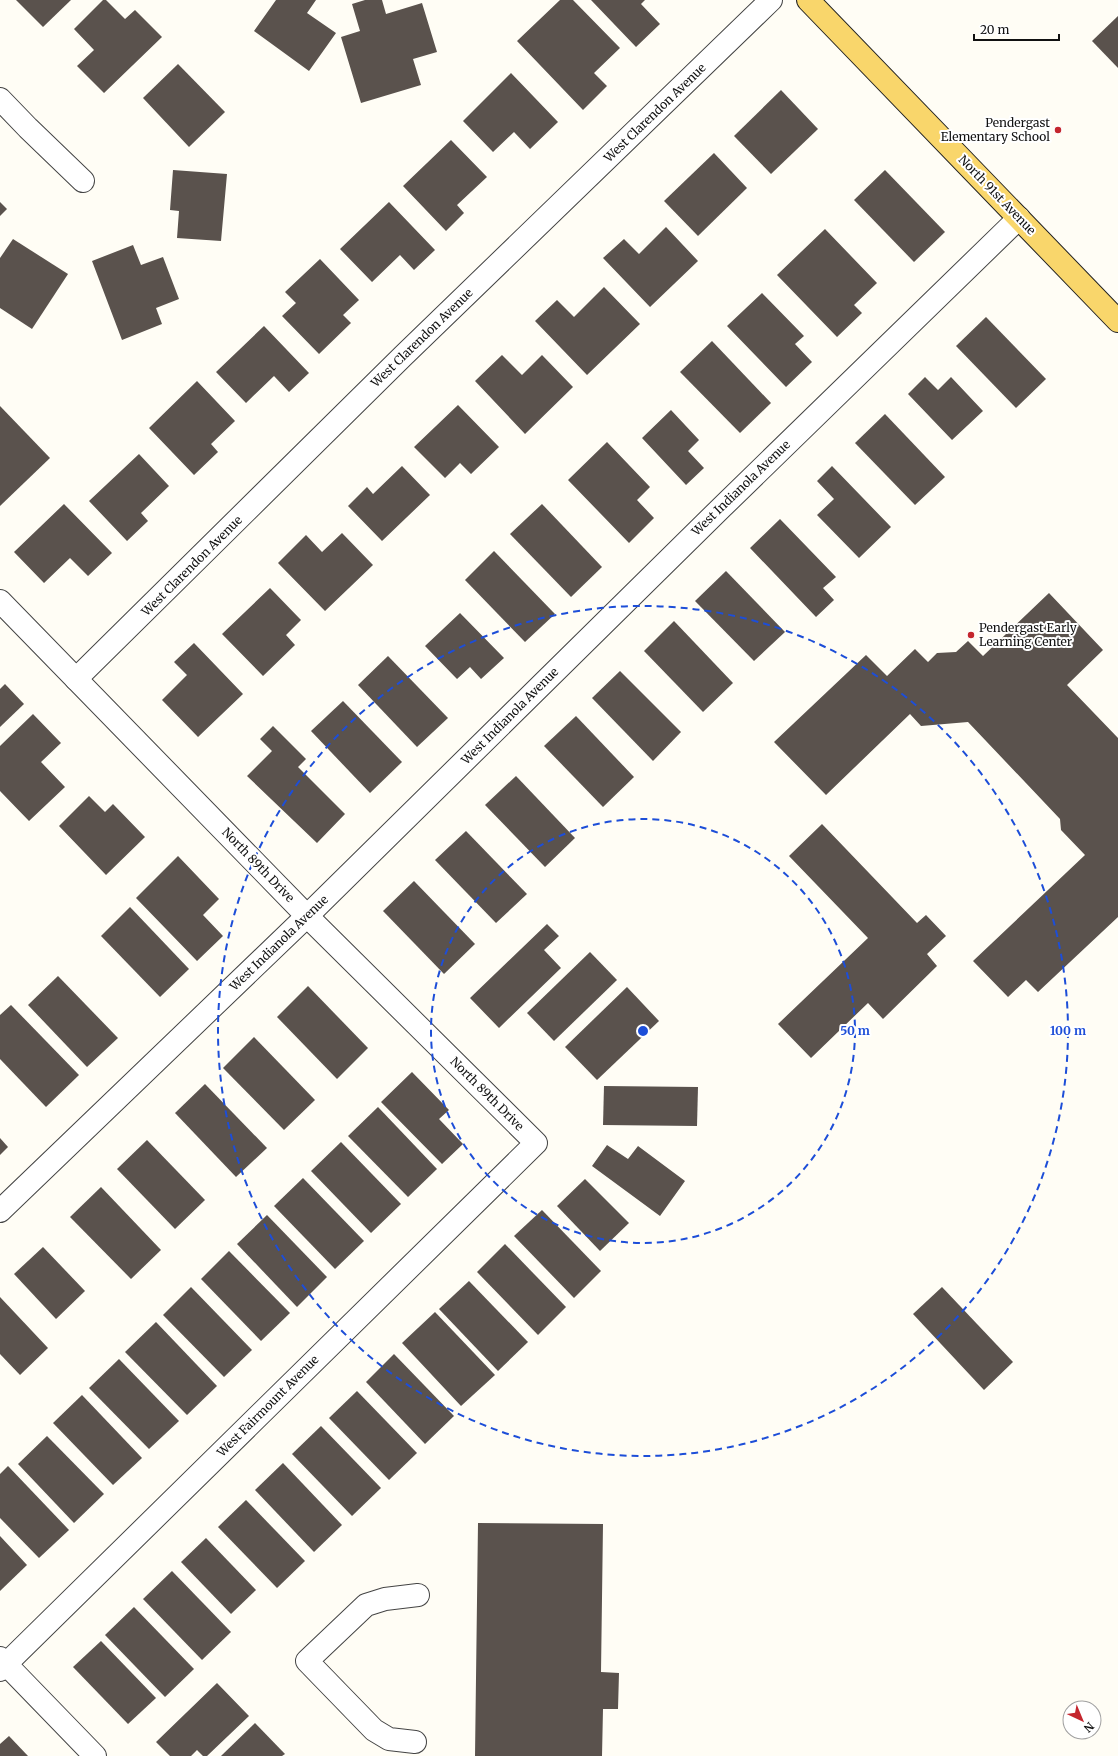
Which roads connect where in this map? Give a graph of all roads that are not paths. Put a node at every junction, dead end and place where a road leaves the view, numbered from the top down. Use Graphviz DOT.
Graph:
graph roads {
  1 [pos="771,0"];
  2 [pos="808,0"];
  3 [pos="0,99"];
  4 [pos="83,180"];
  5 [pos="1019,218"];
  6 [pos="1118,321"];
  7 [pos="0,600"];
  8 [pos="76,680"];
  9 [pos="307,916"];
  10 [pos="536,1143"];
  11 [pos="0,1211"];
  12 [pos="418,1595"];
  13 [pos="2,1664"];
  14 [pos="415,1742"];
  15 [pos="95,1756"];
  1 -- 8 [label="street, West Clarendon Avenue"];
  2 -- 5 [label="main road, North 91st Avenue"];
  3 -- 4 [label="street"];
  5 -- 6 [label="main road, North 91st Avenue"];
  5 -- 9 [label="street, West Indianola Avenue"];
  7 -- 8 [label="street, North 89th Drive"];
  8 -- 9 [label="street, North 89th Drive"];
  9 -- 10 [label="street, North 89th Drive"];
  9 -- 11 [label="street, West Indianola Avenue"];
  10 -- 13 [label="street, West Fairmount Avenue"];
  12 -- 14 [label="street"];
  13 -- 15 [label="street"];
}
